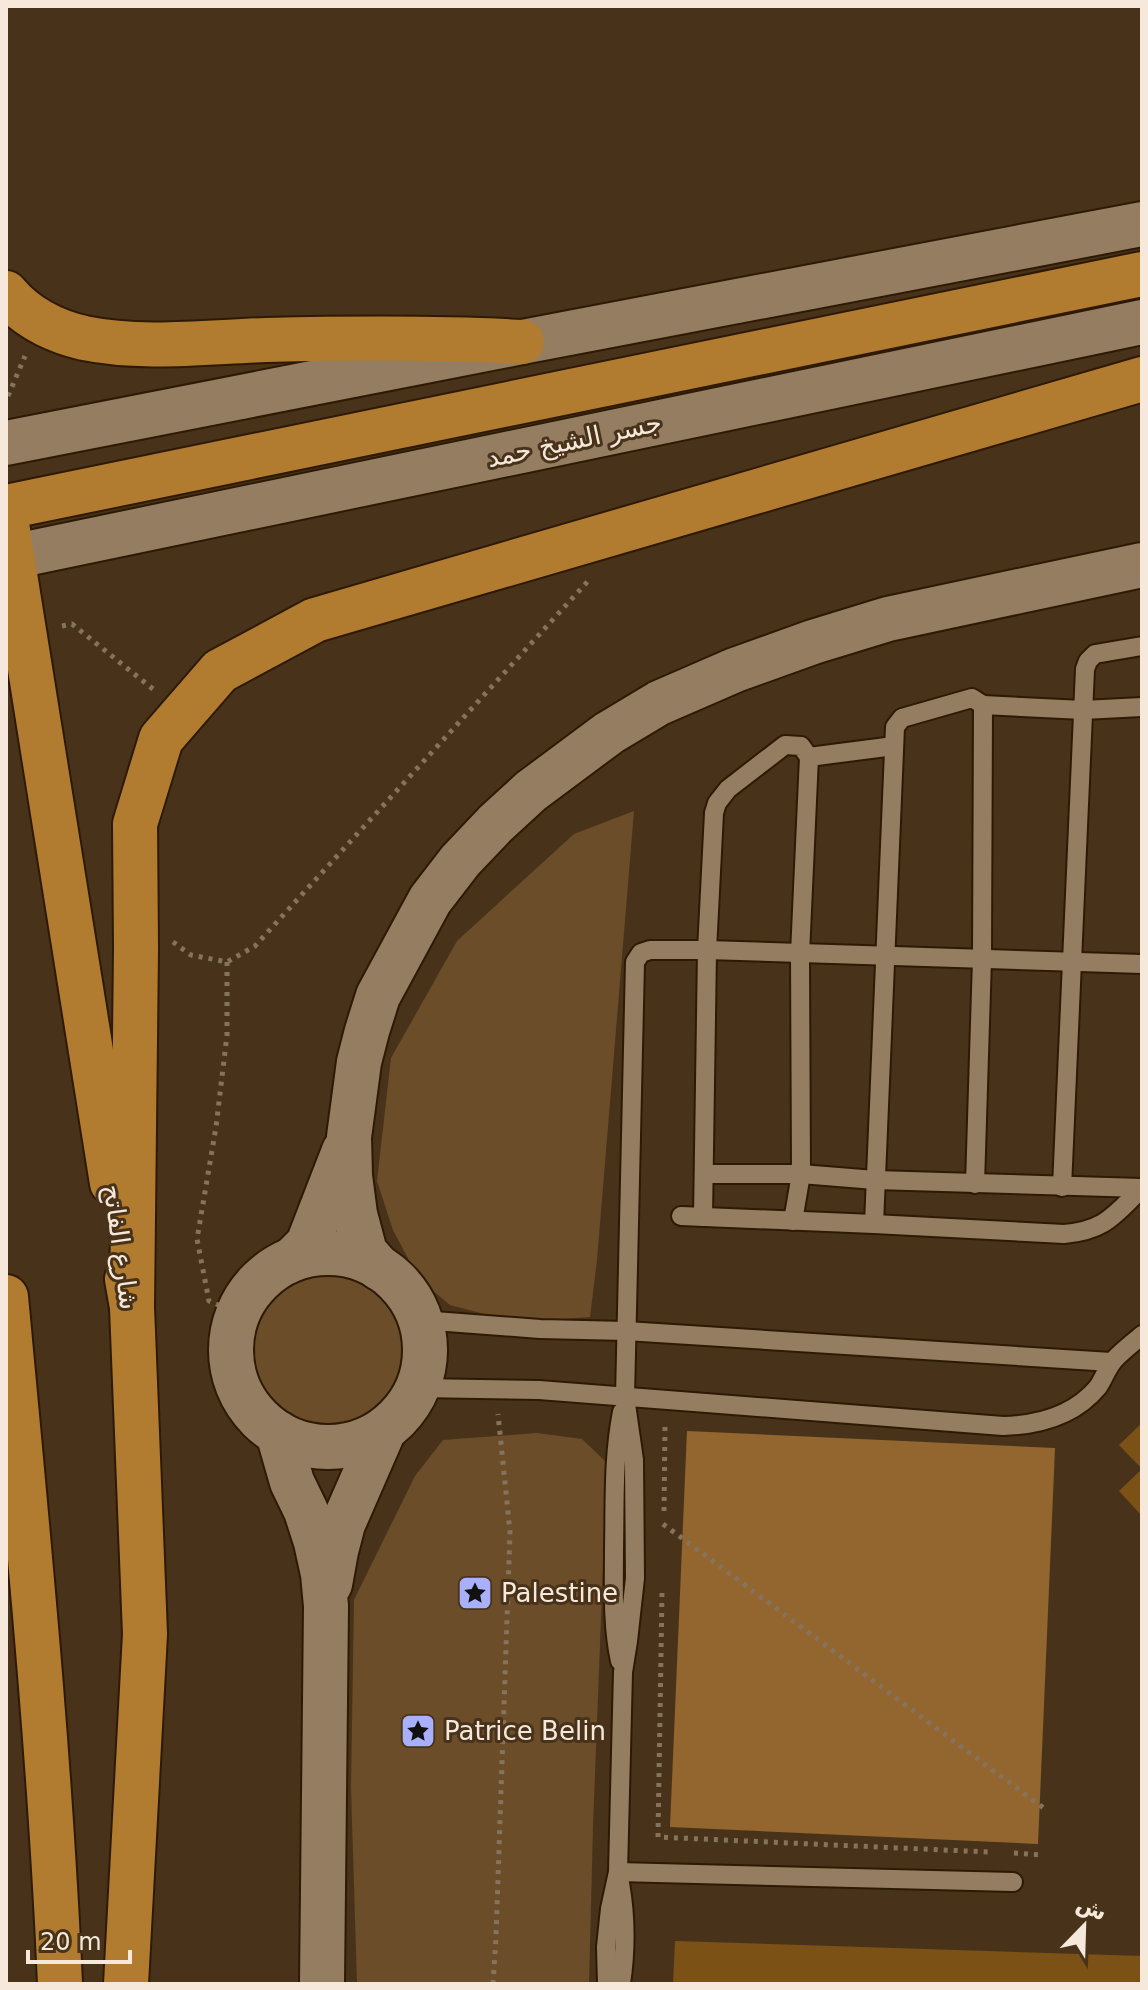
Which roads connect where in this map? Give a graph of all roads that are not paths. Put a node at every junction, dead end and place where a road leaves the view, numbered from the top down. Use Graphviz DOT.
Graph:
graph roads {
  1 [pos="1142,224"];
  2 [pos="1142,274"];
  3 [pos="6,293"];
  4 [pos="1142,322"];
  5 [pos="522,342"];
  6 [pos="1142,379"];
  7 [pos="6,443"];
  8 [pos="6,507"];
  9 [pos="8,547"];
  10 [pos="1142,565"];
  11 [pos="1142,646"];
  12 [pos="983,705"];
  13 [pos="1142,707"];
  14 [pos="1083,710"];
  15 [pos="894,746"];
  16 [pos="809,757"];
  17 [pos="707,950"];
  18 [pos="800,954"];
  19 [pos="887,956"];
  20 [pos="982,959"];
  21 [pos="1071,961"];
  22 [pos="1142,964"];
  23 [pos="349,1137"];
  24 [pos="704,1174"];
  25 [pos="801,1174"];
  26 [pos="875,1180"];
  27 [pos="975,1184"];
  28 [pos="1062,1187"];
  29 [pos="1142,1188"];
  30 [pos="681,1216"];
  31 [pos="703,1217"];
  32 [pos="793,1221"];
  33 [pos="874,1224"];
  34 [pos="294,1258"];
  35 [pos="379,1268"];
  36 [pos="6,1297"];
  37 [pos="132,1307"];
  38 [pos="421,1320"];
  39 [pos="626,1331"];
  40 [pos="1142,1335"];
  41 [pos="1111,1362"];
  42 [pos="418,1388"];
  43 [pos="625,1397"];
  44 [pos="384,1430"];
  45 [pos="278,1433"];
  46 [pos="326,1606"];
  47 [pos="618,1872"];
  48 [pos="1013,1882"];
  49 [pos="60,1984"];
  50 [pos="126,1984"];
  51 [pos="322,1984"];
  52 [pos="607,1984"];
  53 [pos="621,1984"];
  1 -- 5 [label="street"];
  2 -- 8 [label="main road"];
  3 -- 5 [label="main road"];
  4 -- 9 [label="street, جسر الشيخ حمد"];
  5 -- 7 [label="street"];
  6 -- 37 [label="main road"];
  9 -- 37 [label="main road, شارع الفاتح"];
  10 -- 23 [label="street"];
  11 -- 14 [label="lane"];
  12 -- 14 [label="lane"];
  12 -- 15 [label="lane"];
  12 -- 20 [label="lane"];
  13 -- 14 [label="lane"];
  14 -- 21 [label="lane"];
  15 -- 16 [label="lane"];
  15 -- 19 [label="lane"];
  16 -- 17 [label="lane"];
  16 -- 18 [label="lane"];
  17 -- 18 [label="lane"];
  17 -- 24 [label="lane"];
  17 -- 39 [label="lane"];
  18 -- 19 [label="lane"];
  18 -- 25 [label="lane"];
  19 -- 20 [label="lane"];
  19 -- 26 [label="lane"];
  20 -- 21 [label="lane"];
  20 -- 27 [label="lane"];
  21 -- 22 [label="lane"];
  21 -- 28 [label="lane"];
  23 -- 34 [label="street"];
  23 -- 35 [label="street"];
  24 -- 25 [label="lane"];
  24 -- 31 [label="lane"];
  25 -- 26 [label="lane"];
  25 -- 32 [label="lane"];
  26 -- 27 [label="lane"];
  26 -- 33 [label="lane"];
  27 -- 28 [label="lane"];
  28 -- 29 [label="lane"];
  29 -- 33 [label="lane"];
  30 -- 31 [label="lane"];
  31 -- 32 [label="lane"];
  32 -- 33 [label="lane"];
  34 -- 35 [label="street"];
  34 -- 45 [label="street"];
  35 -- 38 [label="street"];
  36 -- 49 [label="main road"];
  37 -- 50 [label="main road, شارع الفاتح"];
  38 -- 39 [label="lane"];
  38 -- 42 [label="street"];
  39 -- 41 [label="lane"];
  39 -- 43 [label="lane"];
  40 -- 41 [label="lane"];
  41 -- 43 [label="lane"];
  42 -- 43 [label="lane"];
  42 -- 44 [label="street"];
  43 -- 47 [label="lane"];
  44 -- 45 [label="street"];
  44 -- 46 [label="street"];
  45 -- 46 [label="street"];
  46 -- 51 [label="street"];
  47 -- 48 [label="lane"];
  47 -- 52 [label="lane"];
  47 -- 53 [label="lane"];
}
